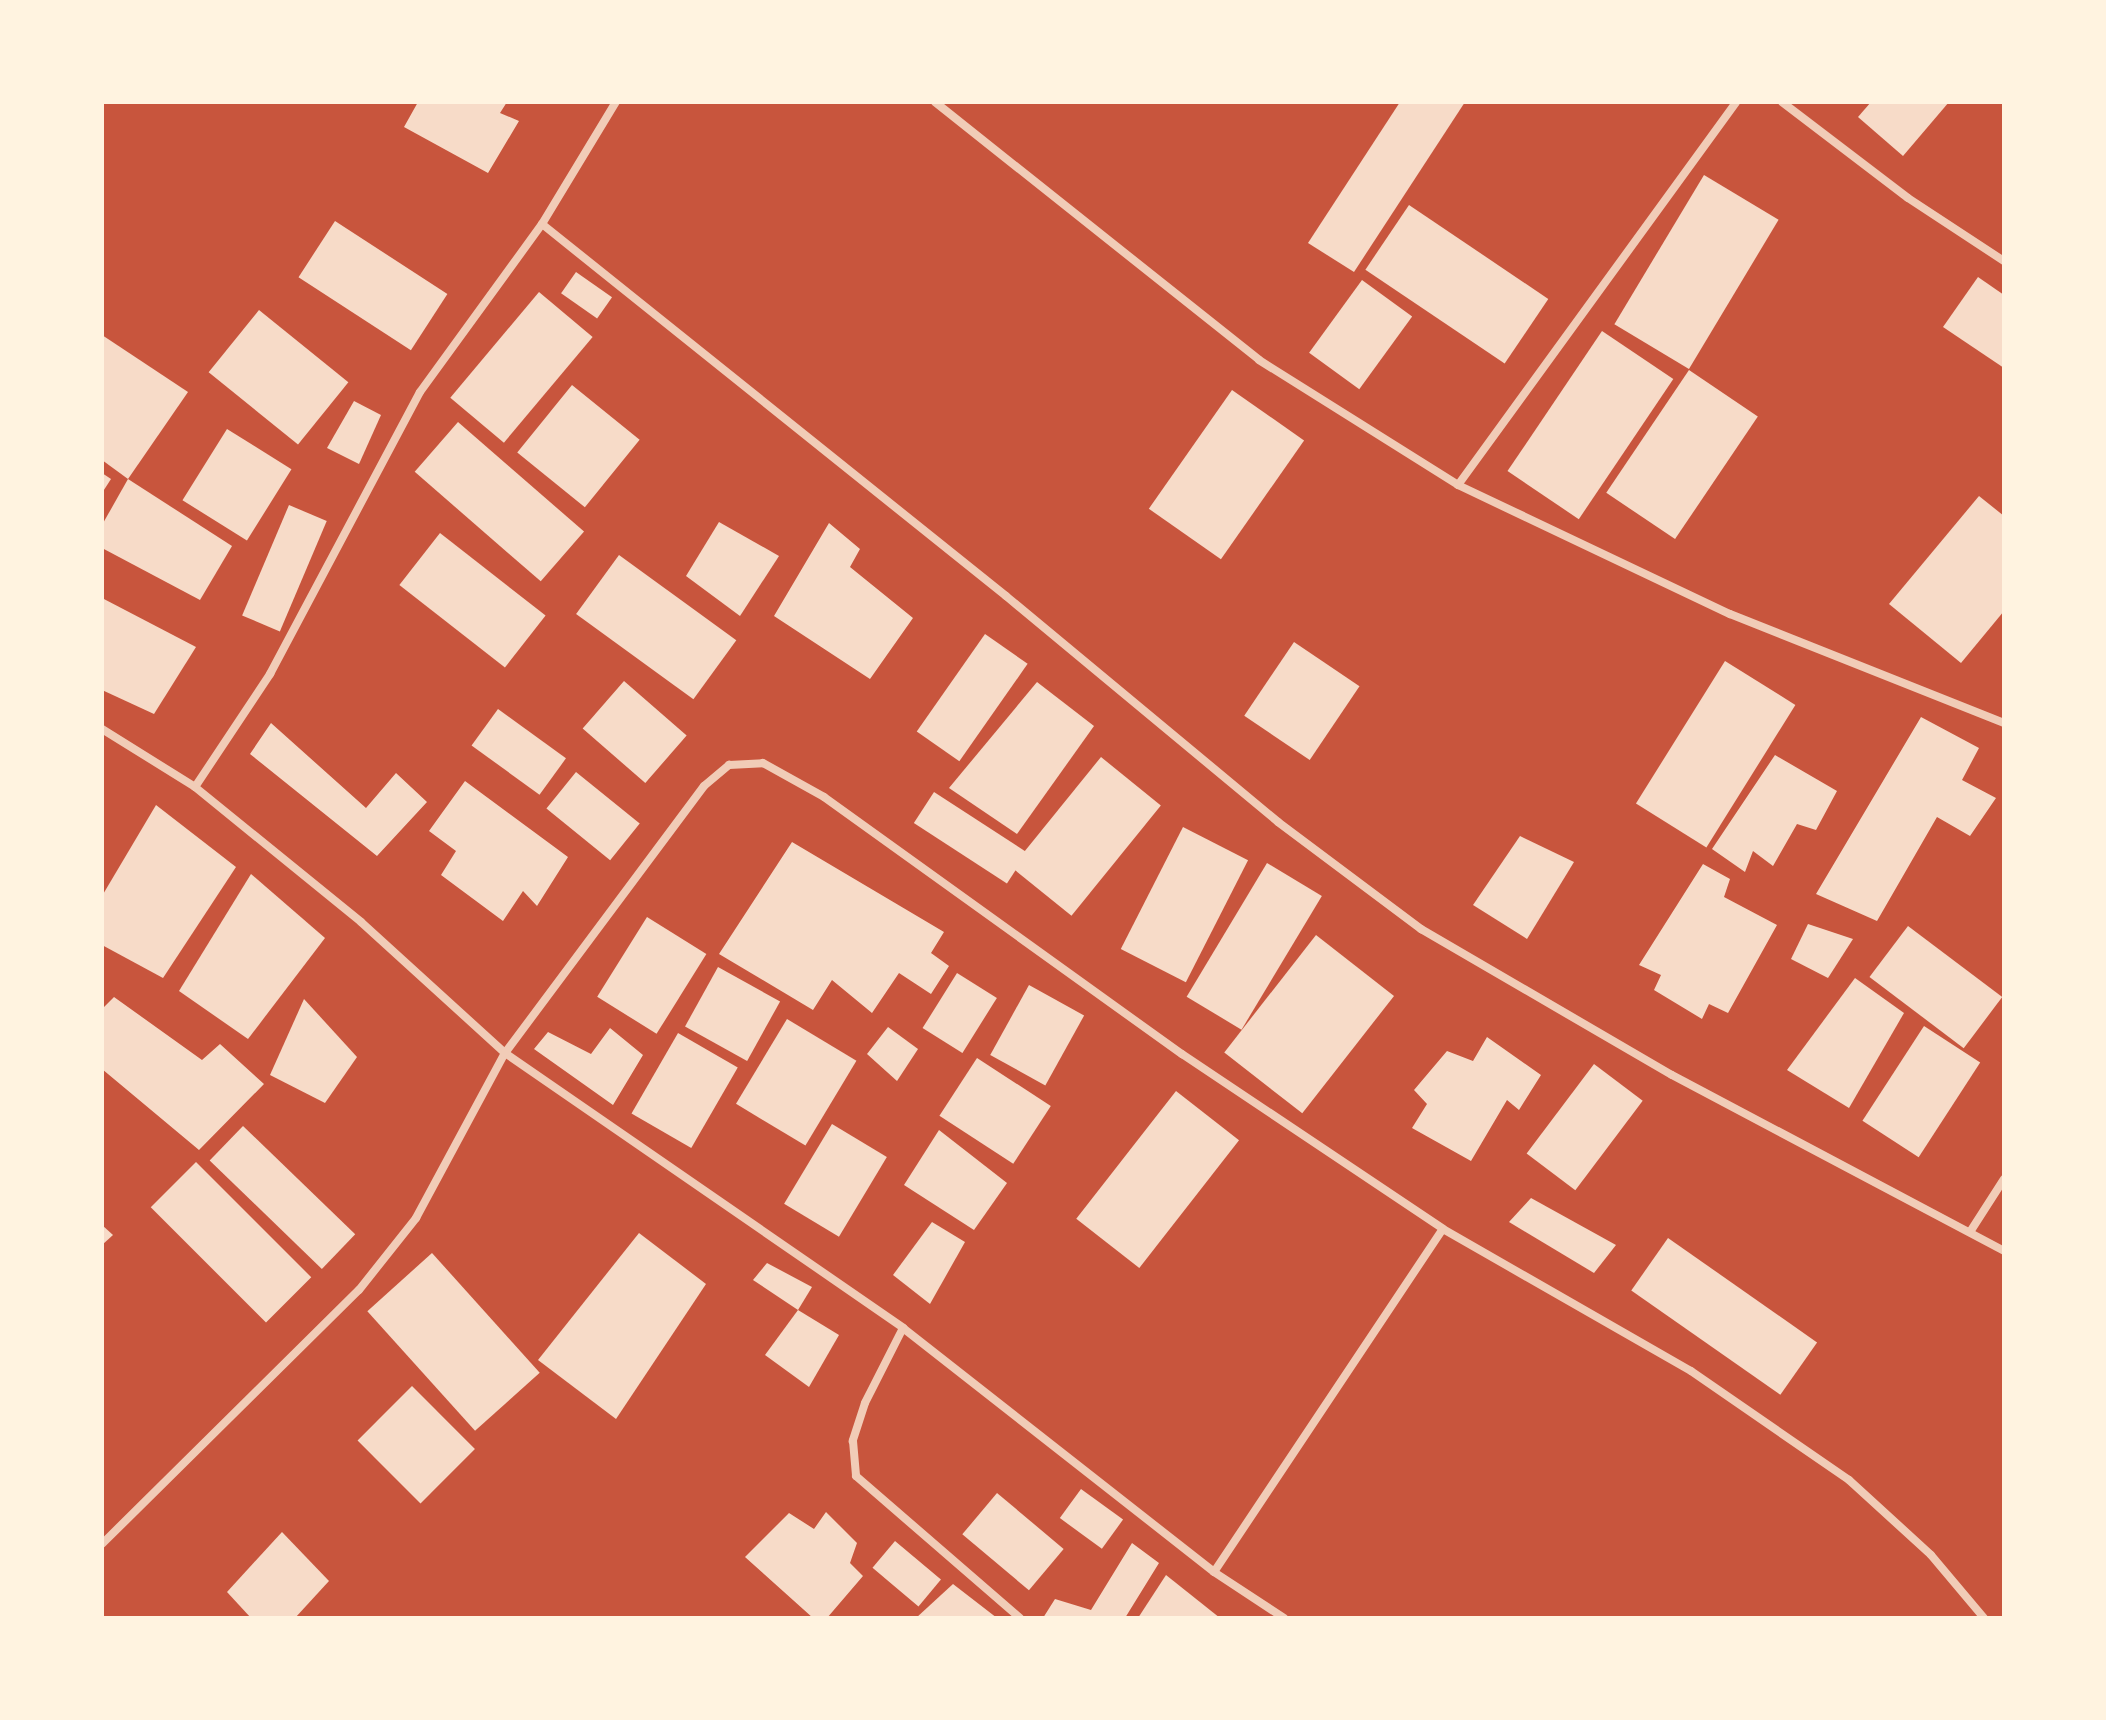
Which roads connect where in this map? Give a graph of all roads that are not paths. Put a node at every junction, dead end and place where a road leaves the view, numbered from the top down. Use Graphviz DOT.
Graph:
graph roads {
  1 [pos="616,102"];
  2 [pos="935,102"];
  3 [pos="1736,102"];
  4 [pos="1782,102"];
  5 [pos="542,224"];
  6 [pos="2004,261"];
  7 [pos="1458,485"];
  8 [pos="2004,723"];
  9 [pos="102,729"];
  10 [pos="195,787"];
  11 [pos="505,1053"];
  12 [pos="2004,1179"];
  13 [pos="1443,1229"];
  14 [pos="1970,1232"];
  15 [pos="2004,1251"];
  16 [pos="903,1328"];
  17 [pos="102,1544"];
  18 [pos="1214,1572"];
  19 [pos="1020,1618"];
  20 [pos="1284,1618"];
  21 [pos="1984,1618"];
  1 -- 5 [label="street"];
  2 -- 7 [label="street"];
  3 -- 7 [label="street"];
  4 -- 6 [label="street"];
  5 -- 10 [label="street"];
  5 -- 14 [label="street"];
  7 -- 8 [label="street"];
  9 -- 10 [label="street"];
  10 -- 11 [label="street"];
  11 -- 13 [label="street"];
  11 -- 16 [label="street"];
  11 -- 17 [label="street"];
  12 -- 14 [label="street"];
  13 -- 18 [label="street"];
  13 -- 21 [label="street"];
  14 -- 15 [label="street"];
  16 -- 18 [label="street"];
  16 -- 19 [label="street"];
  18 -- 20 [label="street"];
}
